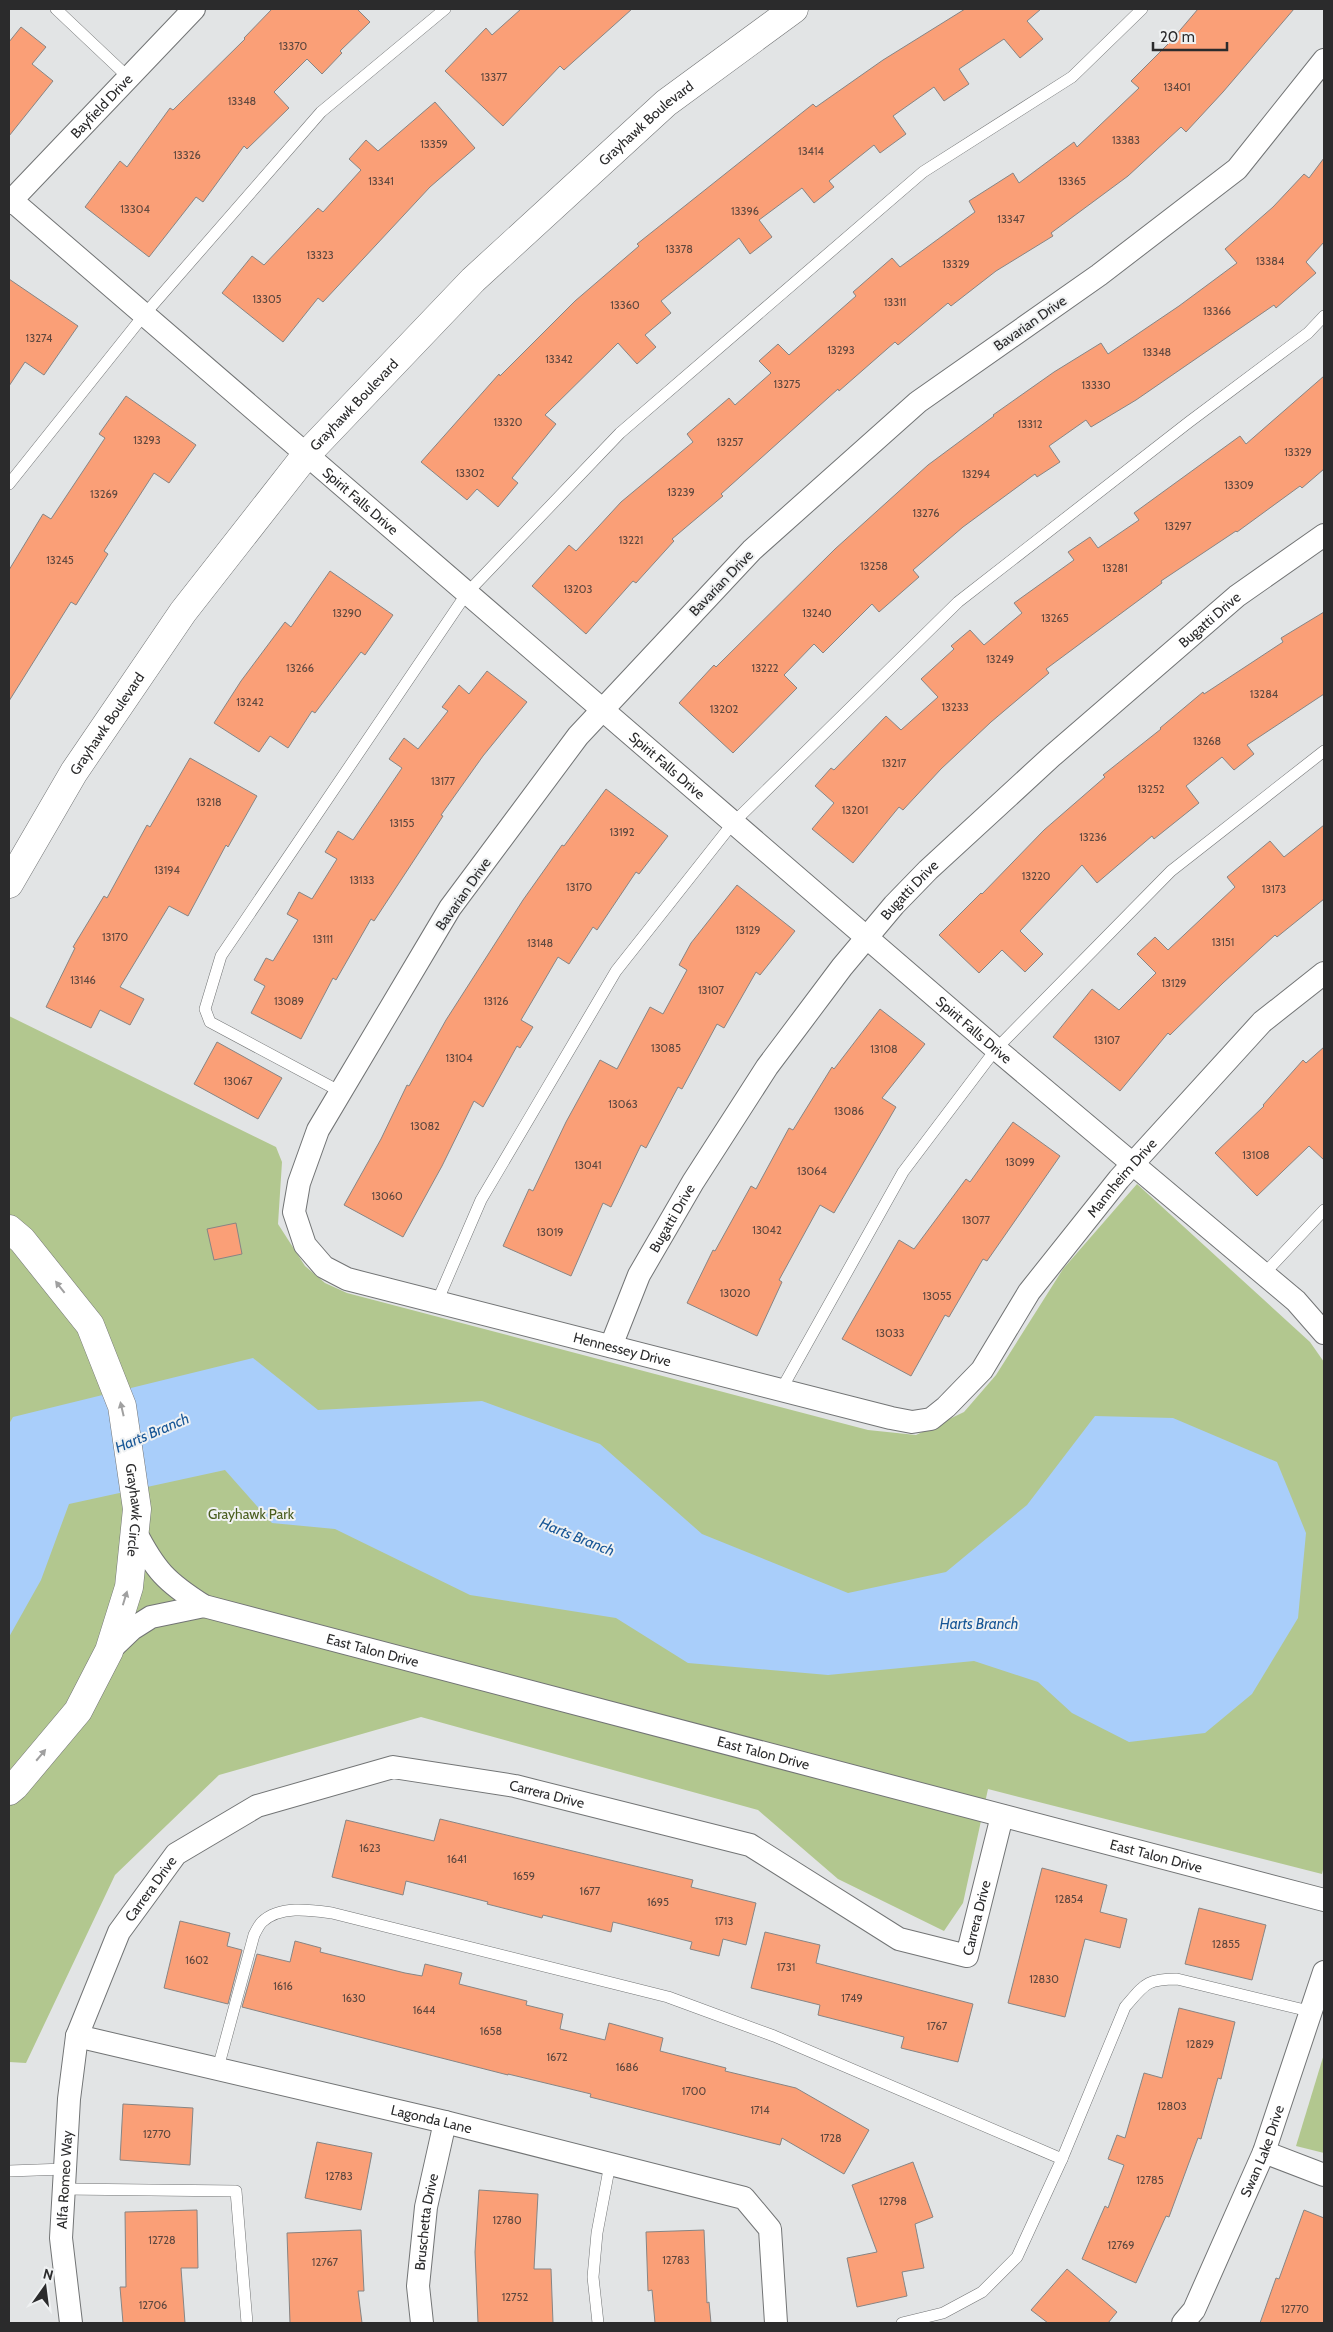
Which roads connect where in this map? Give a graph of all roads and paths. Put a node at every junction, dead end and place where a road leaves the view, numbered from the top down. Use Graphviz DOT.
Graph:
graph roads {
  1 [pos="56,9"];
  2 [pos="194,9"];
  3 [pos="445,9"];
  4 [pos="794,9"];
  5 [pos="1142,9"];
  6 [pos="1324,60"];
  7 [pos="128,77"];
  8 [pos="9,200"];
  9 [pos="144,315"];
  10 [pos="1324,316"];
  11 [pos="306,455"];
  12 [pos="9,484"];
  13 [pos="1324,535"];
  14 [pos="467,593"];
  15 [pos="602,709"];
  16 [pos="1324,751"];
  17 [pos="733,822"];
  18 [pos="9,884"];
  19 [pos="866,937"];
  20 [pos="1324,973"];
  21 [pos="996,1049"];
  22 [pos="341,1092"];
  23 [pos="1134,1164"];
  24 [pos="1324,1210"];
  25 [pos="9,1229"];
  26 [pos="305,1245"];
  27 [pos="1263,1275"];
  28 [pos="437,1302"];
  29 [pos="1324,1333"];
  30 [pos="611,1346"];
  31 [pos="781,1390"];
  32 [pos="946,1407"];
  33 [pos="136,1520"];
  34 [pos="204,1606"];
  35 [pos="109,1651"];
  36 [pos="9,1791"];
  37 [pos="1002,1816"];
  38 [pos="1324,1900"];
  39 [pos="1324,1972"];
  40 [pos="1312,2012"];
  41 [pos="77,2036"];
  42 [pos="218,2068"];
  43 [pos="445,2122"];
  44 [pos="1264,2152"];
  45 [pos="1062,2159"];
  46 [pos="610,2164"];
  47 [pos="9,2171"];
  48 [pos="1324,2175"];
  49 [pos="65,2179"];
  50 [pos="70,2323"];
  51 [pos="247,2323"];
  52 [pos="422,2323"];
  53 [pos="598,2323"];
  54 [pos="776,2323"];
  55 [pos="902,2323"];
  56 [pos="1184,2323"];
  1 -- 7 [label="lane"];
  2 -- 7 [label="street, Bayfield Drive"];
  3 -- 9 [label="lane"];
  4 -- 11 [label="street, Grayhawk Boulevard"];
  5 -- 14 [label="lane"];
  6 -- 15 [label="street, Bavarian Drive"];
  7 -- 8 [label="street, Bayfield Drive"];
  8 -- 9 [label="street, Spirit Falls Drive"];
  9 -- 11 [label="street, Spirit Falls Drive"];
  9 -- 12 [label="lane"];
  10 -- 17 [label="lane"];
  11 -- 14 [label="street, Spirit Falls Drive"];
  11 -- 18 [label="street, Grayhawk Boulevard"];
  13 -- 19 [label="street, Bugatti Drive"];
  14 -- 15 [label="street, Spirit Falls Drive"];
  14 -- 22 [label="lane"];
  15 -- 17 [label="street, Spirit Falls Drive"];
  15 -- 22 [label="street, Bavarian Drive"];
  16 -- 21 [label="lane"];
  17 -- 19 [label="street, Spirit Falls Drive"];
  17 -- 28 [label="lane"];
  19 -- 21 [label="street, Spirit Falls Drive"];
  19 -- 30 [label="street, Bugatti Drive"];
  20 -- 23 [label="street, Mannheim Drive"];
  21 -- 23 [label="street, Spirit Falls Drive"];
  21 -- 31 [label="lane"];
  22 -- 26 [label="street, Bavarian Drive"];
  23 -- 27 [label="street, Spirit Falls Drive"];
  23 -- 32 [label="street, Mannheim Drive"];
  24 -- 27 [label="lane"];
  33 -- 25 [label="street, Grayhawk Circle, one-way"];
  26 -- 28 [label="street, Hennessey Drive"];
  27 -- 29 [label="street, Spirit Falls Drive"];
  28 -- 30 [label="street, Hennessey Drive"];
  30 -- 31 [label="street, Hennessey Drive"];
  31 -- 32 [label="street, Hennessey Drive"];
  33 -- 34 [label="street, East Talon Drive"];
  35 -- 33 [label="street, Grayhawk Circle, one-way"];
  34 -- 35 [label="street, East Talon Drive"];
  34 -- 37 [label="street, East Talon Drive"];
  36 -- 35 [label="street, Grayhawk Circle, one-way"];
  37 -- 38 [label="street, East Talon Drive"];
  37 -- 41 [label="street, Carrera Drive"];
  39 -- 40 [label="street, Swan Lake Drive"];
  40 -- 44 [label="street, Swan Lake Drive"];
  40 -- 45 [label="lane"];
  41 -- 42 [label="street, Lagonda Lane"];
  41 -- 49 [label="street, Alfa Romeo Way"];
  42 -- 43 [label="street, Lagonda Lane"];
  42 -- 45 [label="lane"];
  43 -- 46 [label="street, Lagonda Lane"];
  43 -- 52 [label="street, Bruschetta Drive"];
  44 -- 48 [label="street"];
  44 -- 56 [label="street, Swan Lake Drive"];
  45 -- 55 [label="lane"];
  46 -- 53 [label="lane"];
  46 -- 54 [label="street, Lagonda Lane"];
  47 -- 49 [label="lane"];
  49 -- 50 [label="street, Alfa Romeo Way"];
  49 -- 51 [label="lane"];
}
